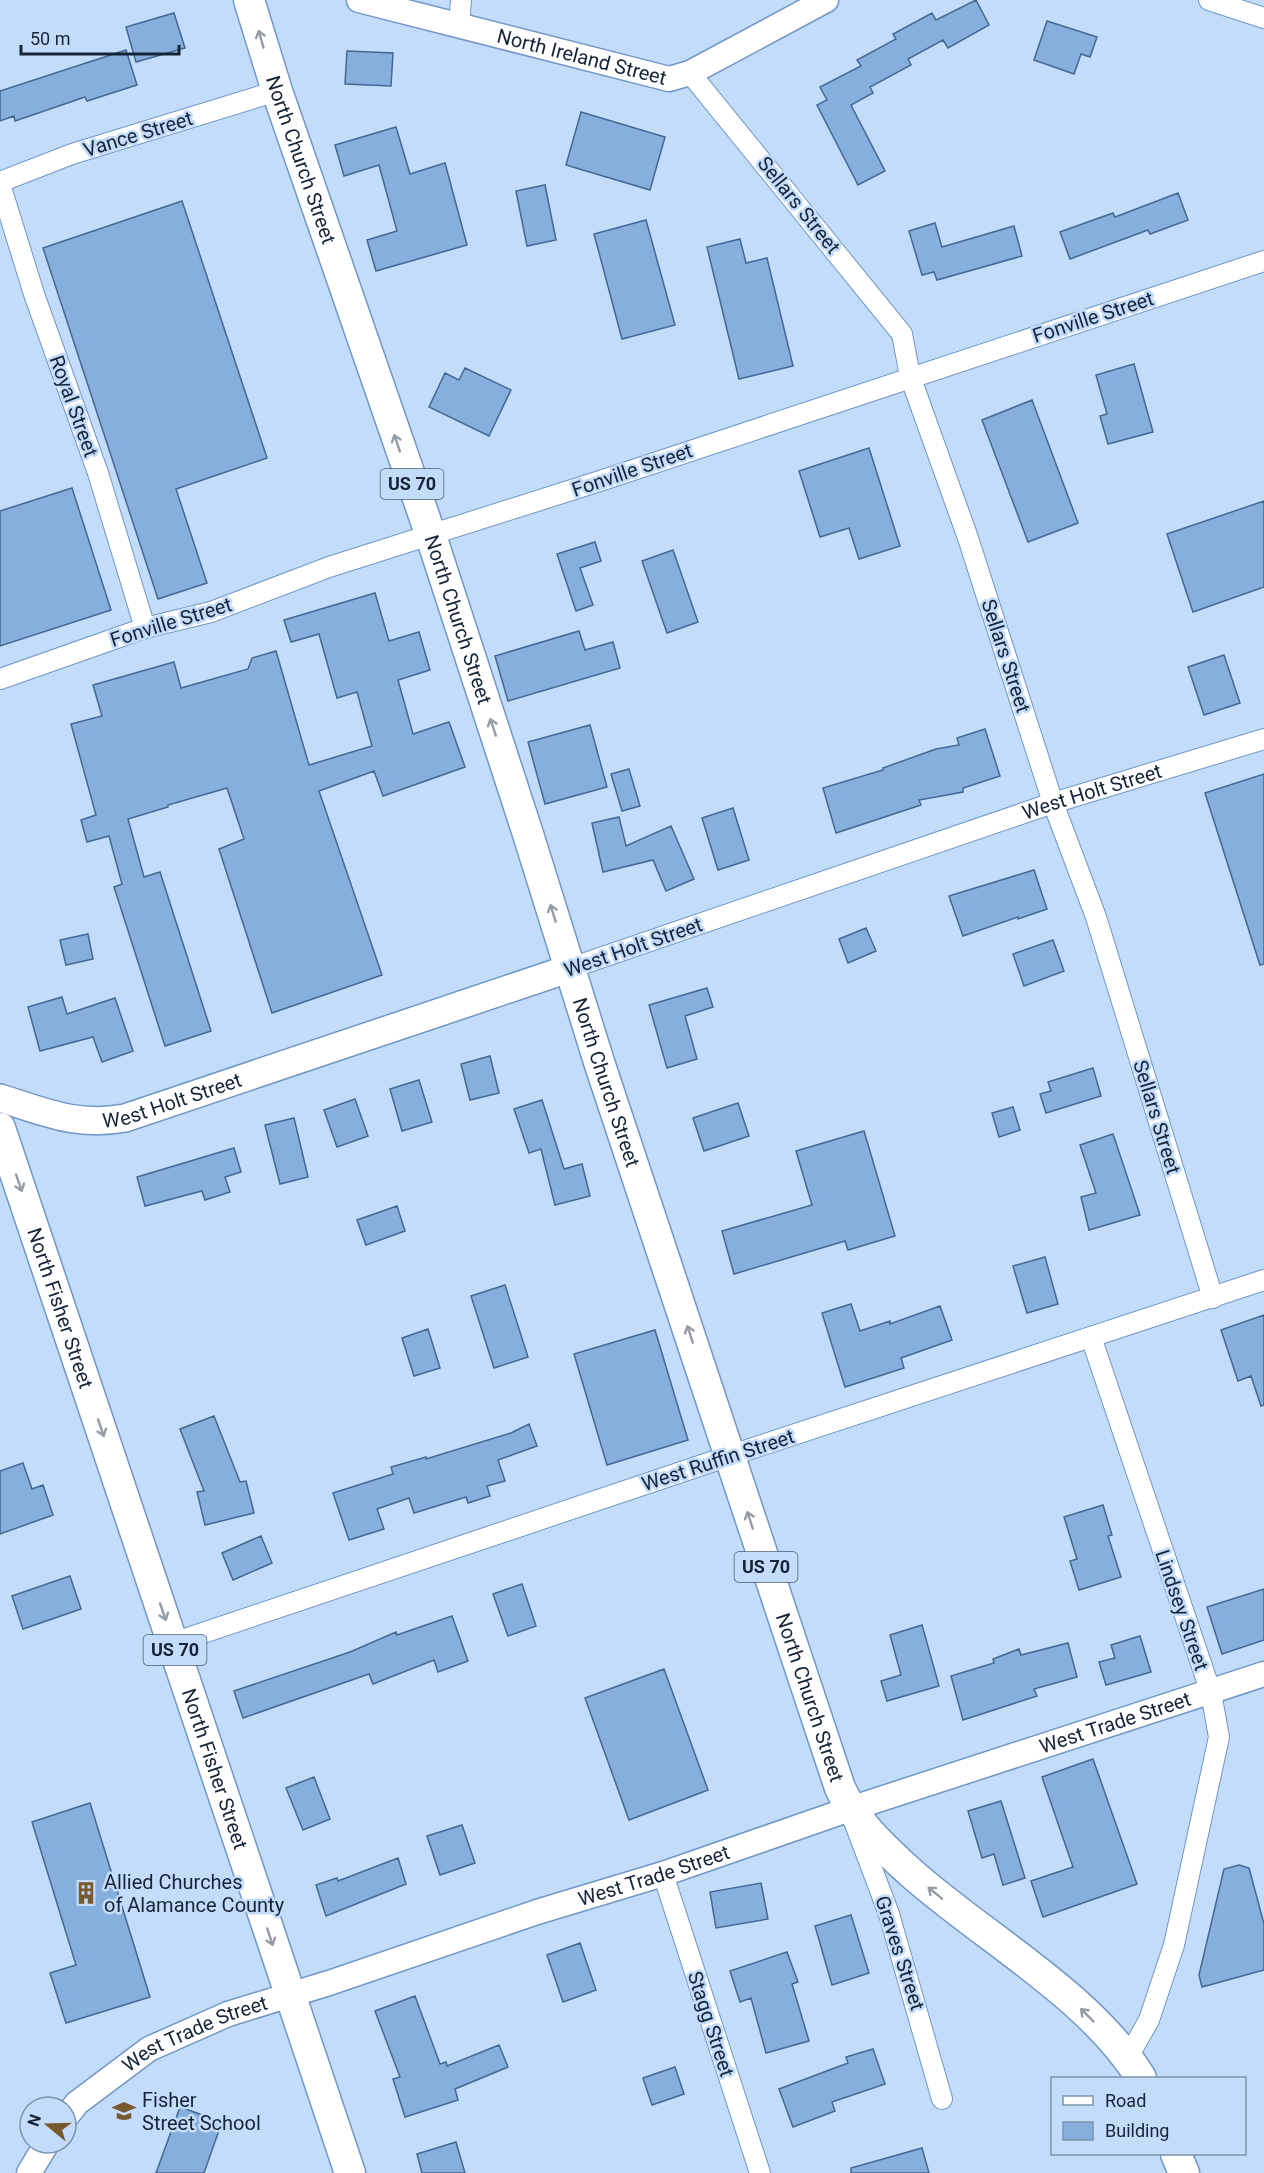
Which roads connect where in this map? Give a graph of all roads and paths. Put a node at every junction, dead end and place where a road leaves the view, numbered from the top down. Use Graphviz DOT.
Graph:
graph roads {
  1 [pos="249,0"];
  2 [pos="359,0"];
  3 [pos="461,0"];
  4 [pos="826,0"];
  5 [pos="1209,0"];
  6 [pos="1264,18"];
  7 [pos="459,25"];
  8 [pos="690,74"];
  9 [pos="277,91"];
  10 [pos="0,183"];
  11 [pos="1264,261"];
  12 [pos="910,376"];
  13 [pos="430,536"];
  14 [pos="145,628"];
  15 [pos="0,679"];
  16 [pos="1264,739"];
  17 [pos="1053,803"];
  18 [pos="570,968"];
  19 [pos="0,1098"];
  20 [pos="0,1128"];
  21 [pos="1264,1280"];
  22 [pos="1213,1298"];
  23 [pos="1090,1337"];
  24 [pos="729,1456"];
  25 [pos="173,1643"];
  26 [pos="1264,1674"];
  27 [pos="1211,1693"];
  28 [pos="850,1809"];
  29 [pos="663,1874"];
  30 [pos="289,1994"];
  31 [pos="1135,2068"];
  32 [pos="942,2099"];
  33 [pos="78,2102"];
  34 [pos="39,2155"];
  35 [pos="1176,2155"];
  36 [pos="28,2173"];
  37 [pos="350,2173"];
  38 [pos="760,2173"];
  39 [pos="1184,2173"];
  9 -- 1 [label="main road, North Church Street / US 70, one-way"];
  2 -- 7 [label="street, North Ireland Street"];
  3 -- 7 [label="street"];
  4 -- 8 [label="street, North Ireland Street"];
  5 -- 6 [label="street"];
  7 -- 8 [label="street, North Ireland Street"];
  8 -- 12 [label="street, Sellars Street"];
  9 -- 10 [label="street, Vance Street"];
  13 -- 9 [label="main road, North Church Street / US 70, one-way"];
  10 -- 14 [label="street, Royal Street"];
  11 -- 12 [label="street, Fonville Street"];
  12 -- 13 [label="street, Fonville Street"];
  12 -- 17 [label="street, Sellars Street"];
  13 -- 14 [label="street, Fonville Street"];
  18 -- 13 [label="main road, North Church Street / US 70, one-way"];
  14 -- 15 [label="street, Fonville Street"];
  16 -- 17 [label="street, West Holt Street"];
  17 -- 18 [label="street, West Holt Street"];
  17 -- 22 [label="street, Sellars Street"];
  18 -- 19 [label="main road, West Holt Street"];
  24 -- 18 [label="main road, North Church Street / US 70, one-way"];
  20 -- 25 [label="main road, North Fisher Street / US 70, one-way"];
  21 -- 22 [label="street, West Ruffin Street"];
  22 -- 23 [label="street, West Ruffin Street"];
  23 -- 24 [label="street, West Ruffin Street"];
  23 -- 27 [label="street, Lindsey Street"];
  24 -- 25 [label="street, West Ruffin Street"];
  28 -- 24 [label="main road, North Church Street / US 70, one-way"];
  25 -- 30 [label="main road, North Fisher Street / US 70, one-way"];
  26 -- 27 [label="street, West Trade Street"];
  27 -- 28 [label="street, West Trade Street"];
  27 -- 31 [label="street, Lindsey Street"];
  28 -- 29 [label="street, West Trade Street"];
  31 -- 28 [label="main road, North Church Street / US 70, one-way"];
  28 -- 32 [label="street, Graves Street"];
  29 -- 30 [label="street, West Trade Street"];
  29 -- 38 [label="street, Stagg Street"];
  30 -- 33 [label="street, West Trade Street"];
  30 -- 37 [label="main road, North Fisher Street / US 70"];
  34 -- 36 [label="street"];
  35 -- 39 [label="main road"];
}
